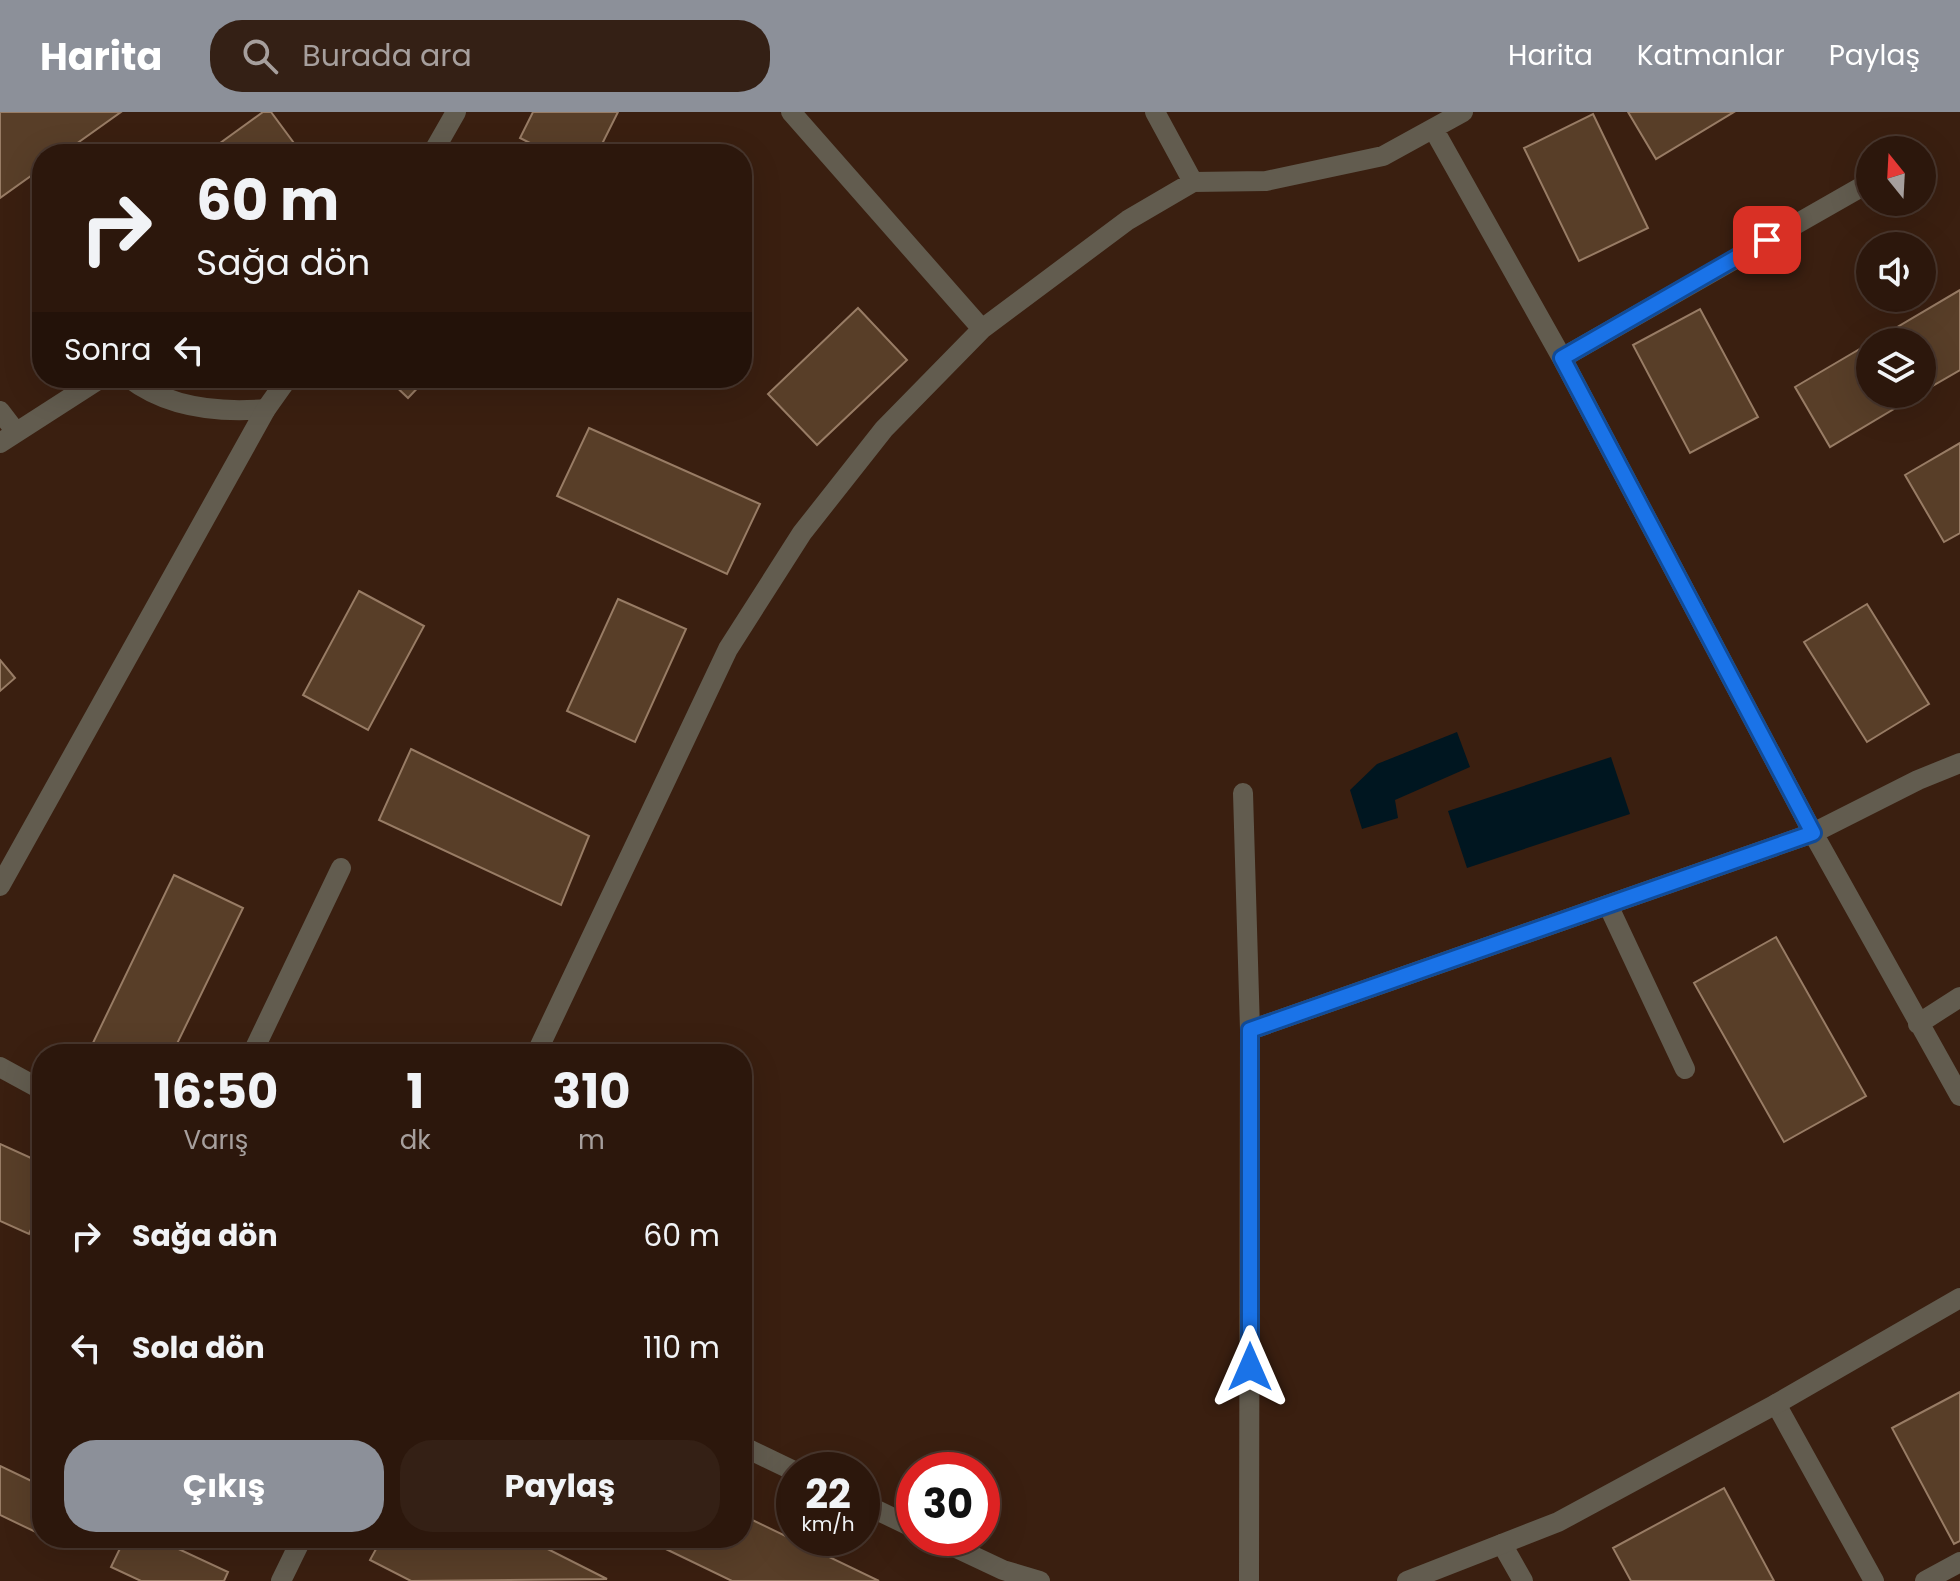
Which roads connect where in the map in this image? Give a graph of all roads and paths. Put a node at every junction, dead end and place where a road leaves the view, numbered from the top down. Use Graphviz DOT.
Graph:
graph roads {
  1 [pos="456,112"];
  2 [pos="791,112"];
  3 [pos="1155,112"];
  4 [pos="1463,112"];
  5 [pos="1434,130"];
  6 [pos="438,144"];
  7 [pos="1193,182"];
  8 [pos="1856,190"];
  9 [pos="982,329"];
  10 [pos="1562,358"];
  11 [pos="86,388"];
  12 [pos="146,388"];
  13 [pos="281,388"];
  14 [pos="266,409"];
  15 [pos="0,411"];
  16 [pos="8,438"];
  17 [pos="1960,763"];
  18 [pos="1243,793"];
  19 [pos="1813,833"];
  20 [pos="341,868"];
  21 [pos="0,886"];
  22 [pos="1608,905"];
  23 [pos="1960,997"];
  24 [pos="1918,1024"];
  25 [pos="1250,1030"];
  26 [pos="257,1044"];
  27 [pos="541,1044"];
  28 [pos="0,1067"];
  29 [pos="1685,1069"];
  30 [pos="32,1085"];
  31 [pos="1960,1096"];
  32 [pos="1960,1298"];
  33 [pos="1776,1404"];
  34 [pos="752,1451"];
  35 [pos="776,1462"];
  36 [pos="1502,1544"];
  37 [pos="297,1548"];
  38 [pos="967,1556"];
  39 [pos="1960,1562"];
  40 [pos="1002,1576"];
  41 [pos="281,1581"];
  42 [pos="1040,1581"];
  43 [pos="1249,1581"];
  44 [pos="1407,1581"];
  45 [pos="1523,1581"];
  46 [pos="1874,1581"];
  47 [pos="1925,1581"];
  1 -- 6 [label="street"];
  2 -- 9 [label="street"];
  3 -- 7 [label="street"];
  4 -- 5 [label="street"];
  5 -- 7 [label="street"];
  5 -- 10 [label="street"];
  7 -- 9 [label="street"];
  8 -- 10 [label="street"];
  9 -- 27 [label="street"];
  10 -- 19 [label="street"];
  11 -- 16 [label="street"];
  12 -- 14 [label="street"];
  13 -- 14 [label="street"];
  14 -- 21 [label="street"];
  15 -- 16 [label="street"];
  17 -- 19 [label="street"];
  18 -- 25 [label="street"];
  19 -- 22 [label="street"];
  19 -- 24 [label="street"];
  20 -- 26 [label="street"];
  22 -- 25 [label="street"];
  22 -- 29 [label="street"];
  23 -- 24 [label="street"];
  24 -- 31 [label="street"];
  25 -- 43 [label="street"];
  28 -- 30 [label="street"];
  32 -- 33 [label="street"];
  33 -- 36 [label="street"];
  33 -- 46 [label="street"];
  34 -- 35 [label="street"];
  36 -- 44 [label="street"];
  36 -- 45 [label="street"];
  37 -- 41 [label="street"];
  38 -- 40 [label="street"];
  39 -- 47 [label="street"];
  40 -- 42 [label="street"];
}
